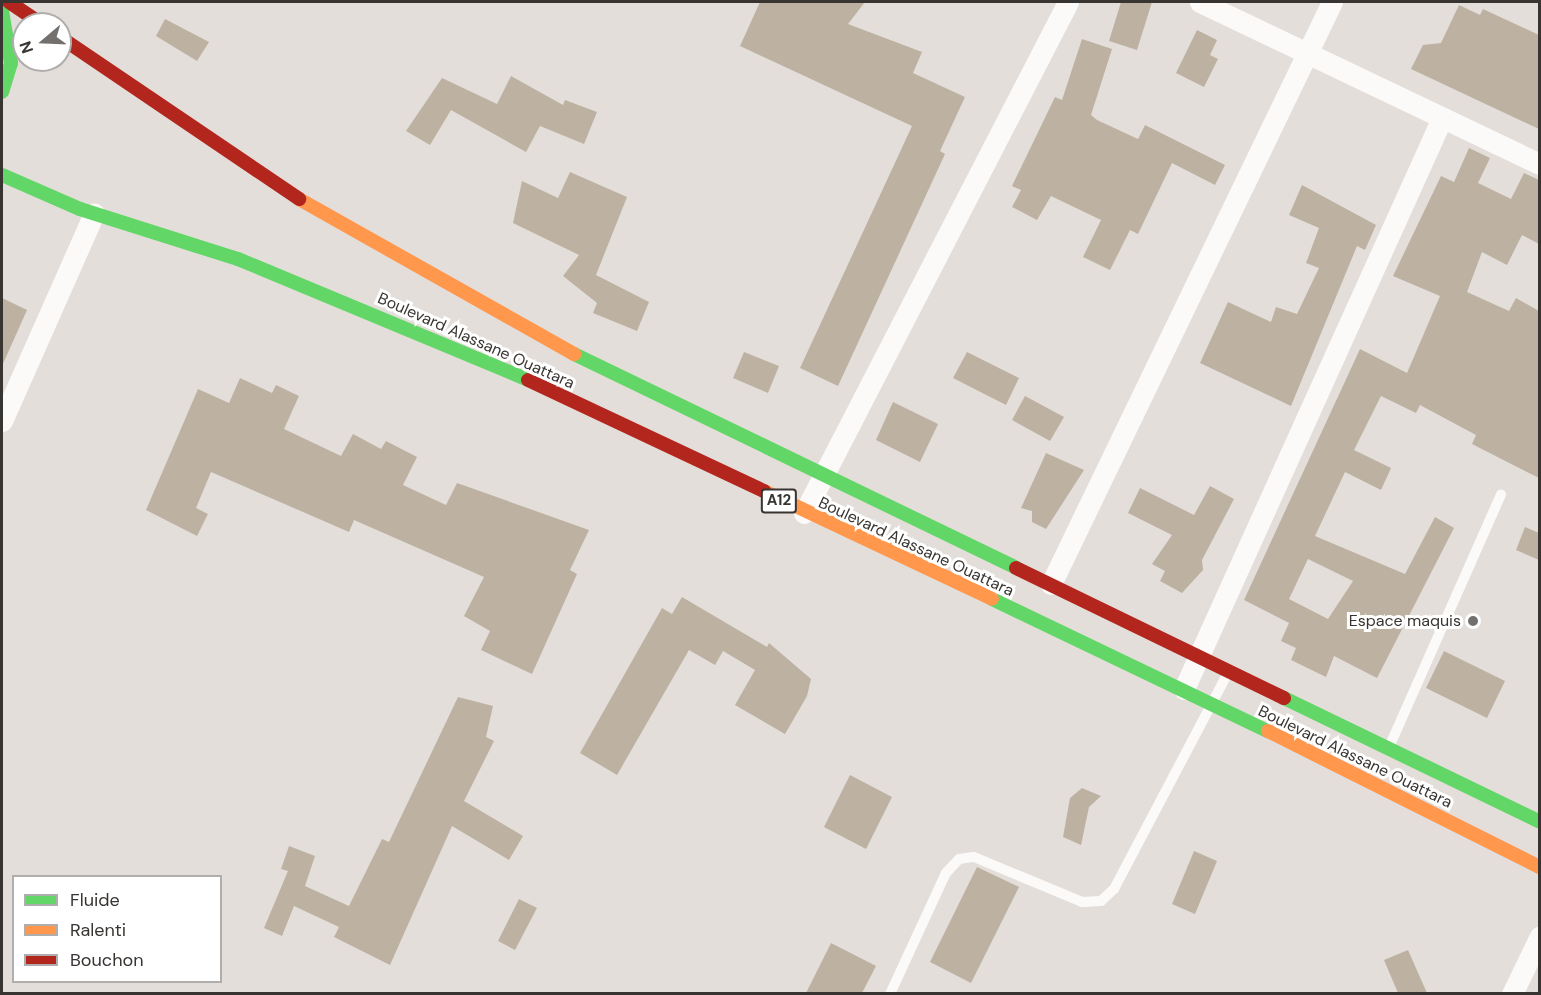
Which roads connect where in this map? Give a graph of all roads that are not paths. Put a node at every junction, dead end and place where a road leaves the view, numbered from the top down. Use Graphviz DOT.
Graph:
graph roads {
  1 [pos="9,2"];
  2 [pos="1068,2"];
  3 [pos="1200,2"];
  4 [pos="1332,2"];
  5 [pos="2,11"];
  6 [pos="24,12"];
  7 [pos="72,45"];
  8 [pos="1308,52"];
  9 [pos="2,92"];
  10 [pos="1442,118"];
  11 [pos="1539,164"];
  12 [pos="2,175"];
  13 [pos="94,213"];
  14 [pos="2,421"];
  15 [pos="821,476"];
  16 [pos="1502,494"];
  17 [pos="804,513"];
  18 [pos="1051,584"];
  19 [pos="1198,655"];
  20 [pos="1229,669"];
  21 [pos="1184,688"];
  22 [pos="1212,705"];
  23 [pos="1389,748"];
  24 [pos="1539,822"];
  25 [pos="1539,867"];
  26 [pos="1539,936"];
  27 [pos="890,993"];
  28 [pos="1512,993"];
  1 -- 6 [label="main road"];
  2 -- 15 [label="street"];
  3 -- 8 [label="street"];
  4 -- 8 [label="street"];
  5 -- 9 [label="main road"];
  7 -- 15 [label="main road, Boulevard Alassane Ouattara / A12"];
  8 -- 10 [label="street"];
  8 -- 18 [label="street"];
  10 -- 11 [label="street"];
  10 -- 19 [label="street"];
  12 -- 13 [label="main road, Boulevard Alassane Ouattara / A12"];
  13 -- 14 [label="street"];
  13 -- 17 [label="main road, Boulevard Alassane Ouattara / A12"];
  15 -- 17 [label="street"];
  15 -- 18 [label="main road, Boulevard Alassane Ouattara / A12"];
  16 -- 23 [label="lane"];
  17 -- 21 [label="main road, Boulevard Alassane Ouattara / A12"];
  18 -- 19 [label="main road, Boulevard Alassane Ouattara / A12"];
  19 -- 20 [label="main road, Boulevard Alassane Ouattara / A12"];
  19 -- 21 [label="street"];
  20 -- 22 [label="lane"];
  20 -- 23 [label="main road, Boulevard Alassane Ouattara / A12"];
  21 -- 22 [label="main road, Boulevard Alassane Ouattara / A12"];
  22 -- 25 [label="main road, Boulevard Alassane Ouattara / A12"];
  22 -- 27 [label="lane"];
  23 -- 24 [label="main road, Boulevard Alassane Ouattara / A12"];
  26 -- 28 [label="street"];
}
